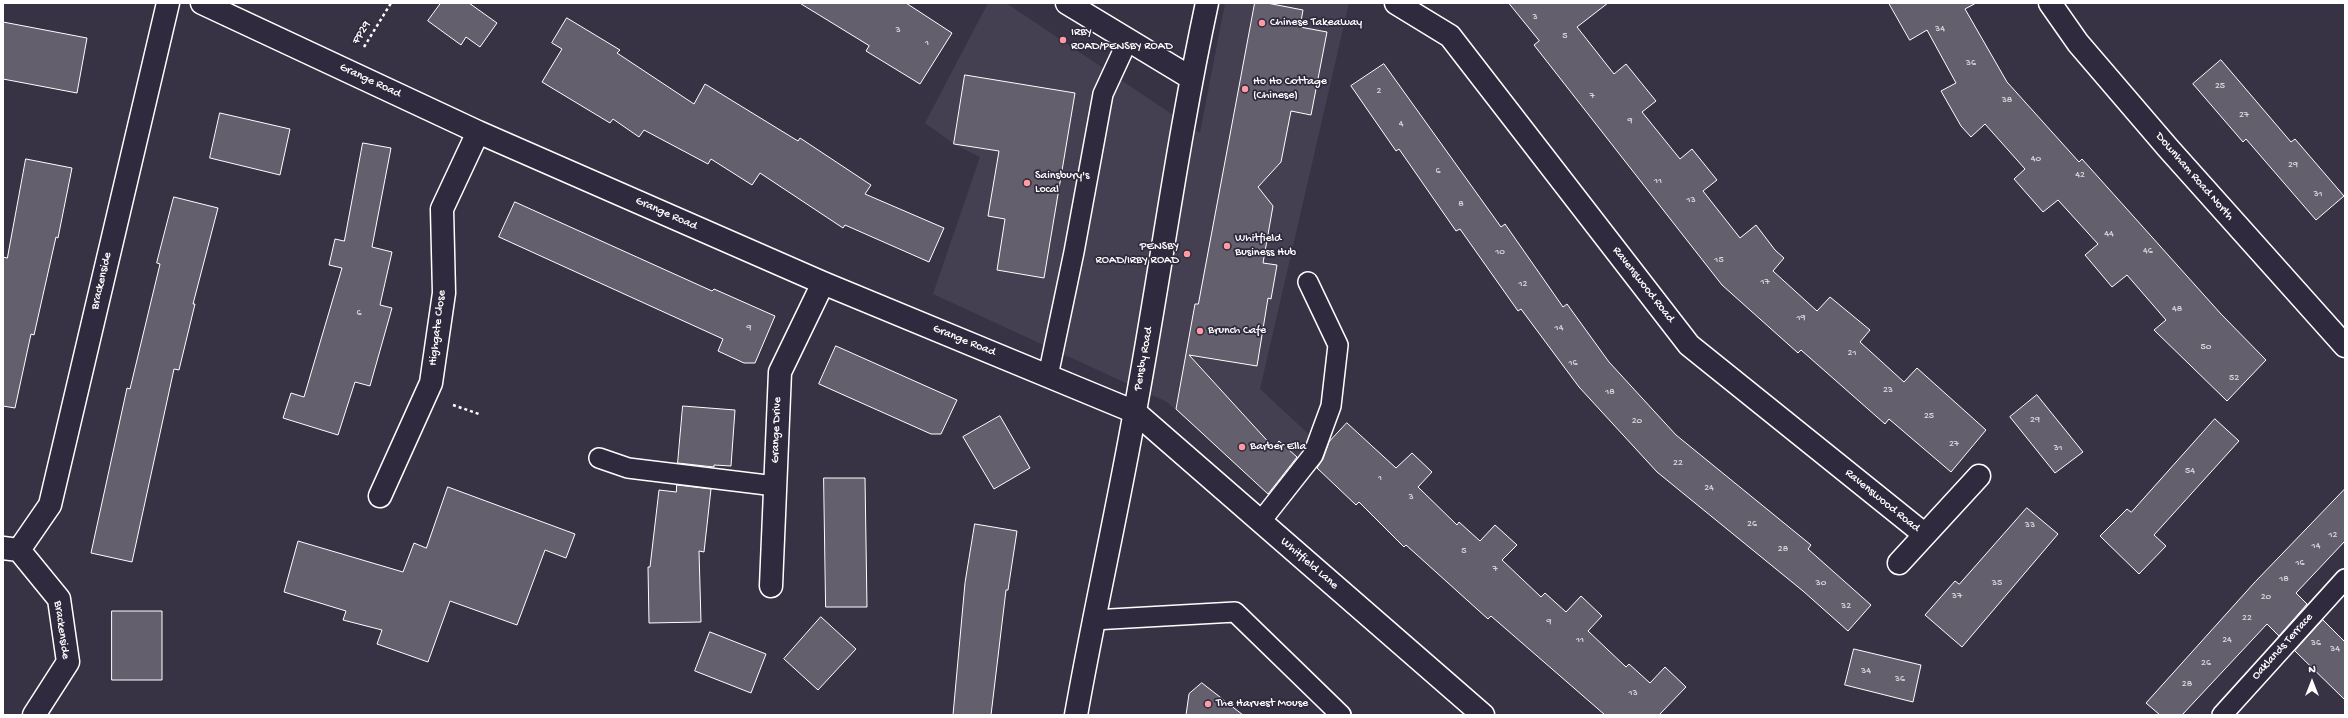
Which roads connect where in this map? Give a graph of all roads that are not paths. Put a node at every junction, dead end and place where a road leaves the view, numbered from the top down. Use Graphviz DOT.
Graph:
graph roads {
  1 [pos="168,3"];
  2 [pos="202,3"];
  3 [pos="1067,3"];
  4 [pos="1207,3"];
  5 [pos="1396,3"];
  6 [pos="2050,3"];
  7 [pos="1128,40"];
  8 [pos="1191,78"];
  9 [pos="478,132"];
  10 [pos="1308,282"];
  11 [pos="823,283"];
  12 [pos="2345,346"];
  13 [pos="1048,376"];
  14 [pos="1135,412"];
  15 [pos="599,458"];
  16 [pos="1979,476"];
  17 [pos="775,486"];
  18 [pos="380,496"];
  19 [pos="1261,521"];
  20 [pos="1924,534"];
  21 [pos="11,549"];
  22 [pos="1899,563"];
  23 [pos="2345,579"];
  24 [pos="771,586"];
  25 [pos="1093,620"];
  26 [pos="34,715"];
  27 [pos="1076,715"];
  28 [pos="1340,715"];
  29 [pos="1483,715"];
  30 [pos="2222,715"];
  1 -- 21 [label="street, Brackenside"];
  2 -- 9 [label="street, Grange Road"];
  3 -- 7 [label="street"];
  4 -- 8 [label="street, Pensby Road"];
  5 -- 20 [label="street, Ravenswood Road"];
  6 -- 12 [label="street, Downham Road North"];
  7 -- 8 [label="street"];
  7 -- 13 [label="lane"];
  8 -- 14 [label="street, Pensby Road"];
  9 -- 11 [label="street, Grange Road"];
  9 -- 18 [label="street, Highgate Close"];
  10 -- 19 [label="lane"];
  11 -- 13 [label="street, Grange Road"];
  11 -- 17 [label="street, Grange Drive"];
  13 -- 14 [label="street, Grange Road"];
  14 -- 19 [label="street, Whitfield Lane"];
  14 -- 25 [label="street, Pensby Road"];
  15 -- 17 [label="lane"];
  16 -- 20 [label="street, Ravenswood Road"];
  17 -- 24 [label="street, Grange Drive"];
  19 -- 29 [label="street, Whitfield Lane"];
  20 -- 22 [label="street, Ravenswood Road"];
  21 -- 26 [label="street, Brackenside"];
  23 -- 30 [label="lane, Oaklands Terrace"];
  25 -- 27 [label="street, Pensby Road"];
  25 -- 28 [label="lane"];
}
